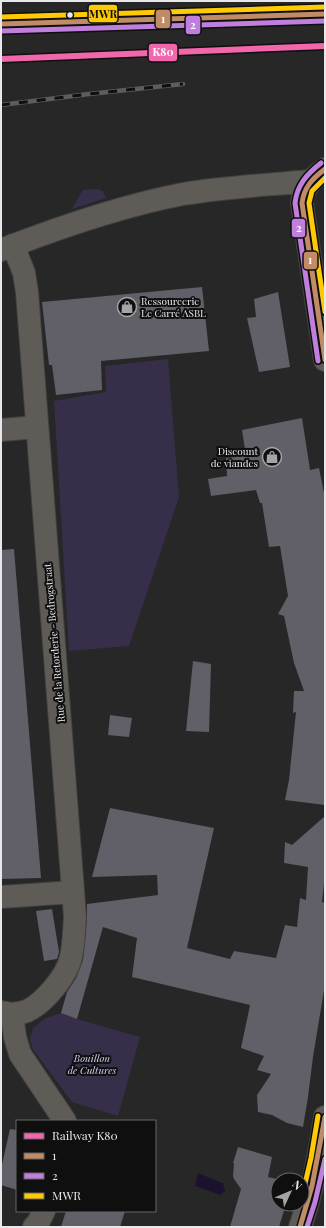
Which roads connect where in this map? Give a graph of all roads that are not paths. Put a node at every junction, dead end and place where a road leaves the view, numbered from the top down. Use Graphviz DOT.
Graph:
graph roads {
  1 [pos="317,175"];
  2 [pos="7,247"];
  3 [pos="325,360"];
  4 [pos="37,427"];
  5 [pos="1,430"];
  6 [pos="73,892"];
  7 [pos="1,898"];
  8 [pos="6,1013"];
  9 [pos="325,1117"];
  10 [pos="64,1120"];
  11 [pos="318,1192"];
  12 [pos="44,1212"];
  13 [pos="34,1227"];
  14 [pos="300,1227"];
  1 -- 2 [label="street"];
  1 -- 3 [label="street"];
  2 -- 4 [label="street, Rue de la Retorderie - Bedrogstraat"];
  4 -- 5 [label="street"];
  4 -- 6 [label="street, Rue de la Retorderie - Bedrogstraat"];
  6 -- 7 [label="street"];
  6 -- 8 [label="street, Rue de la Retorderie - Bedrogstraat"];
  8 -- 10 [label="street, Rue de la Retorderie - Bedrogstraat"];
  9 -- 11 [label="street"];
  11 -- 14 [label="street"];
  12 -- 13 [label="street"];
}
